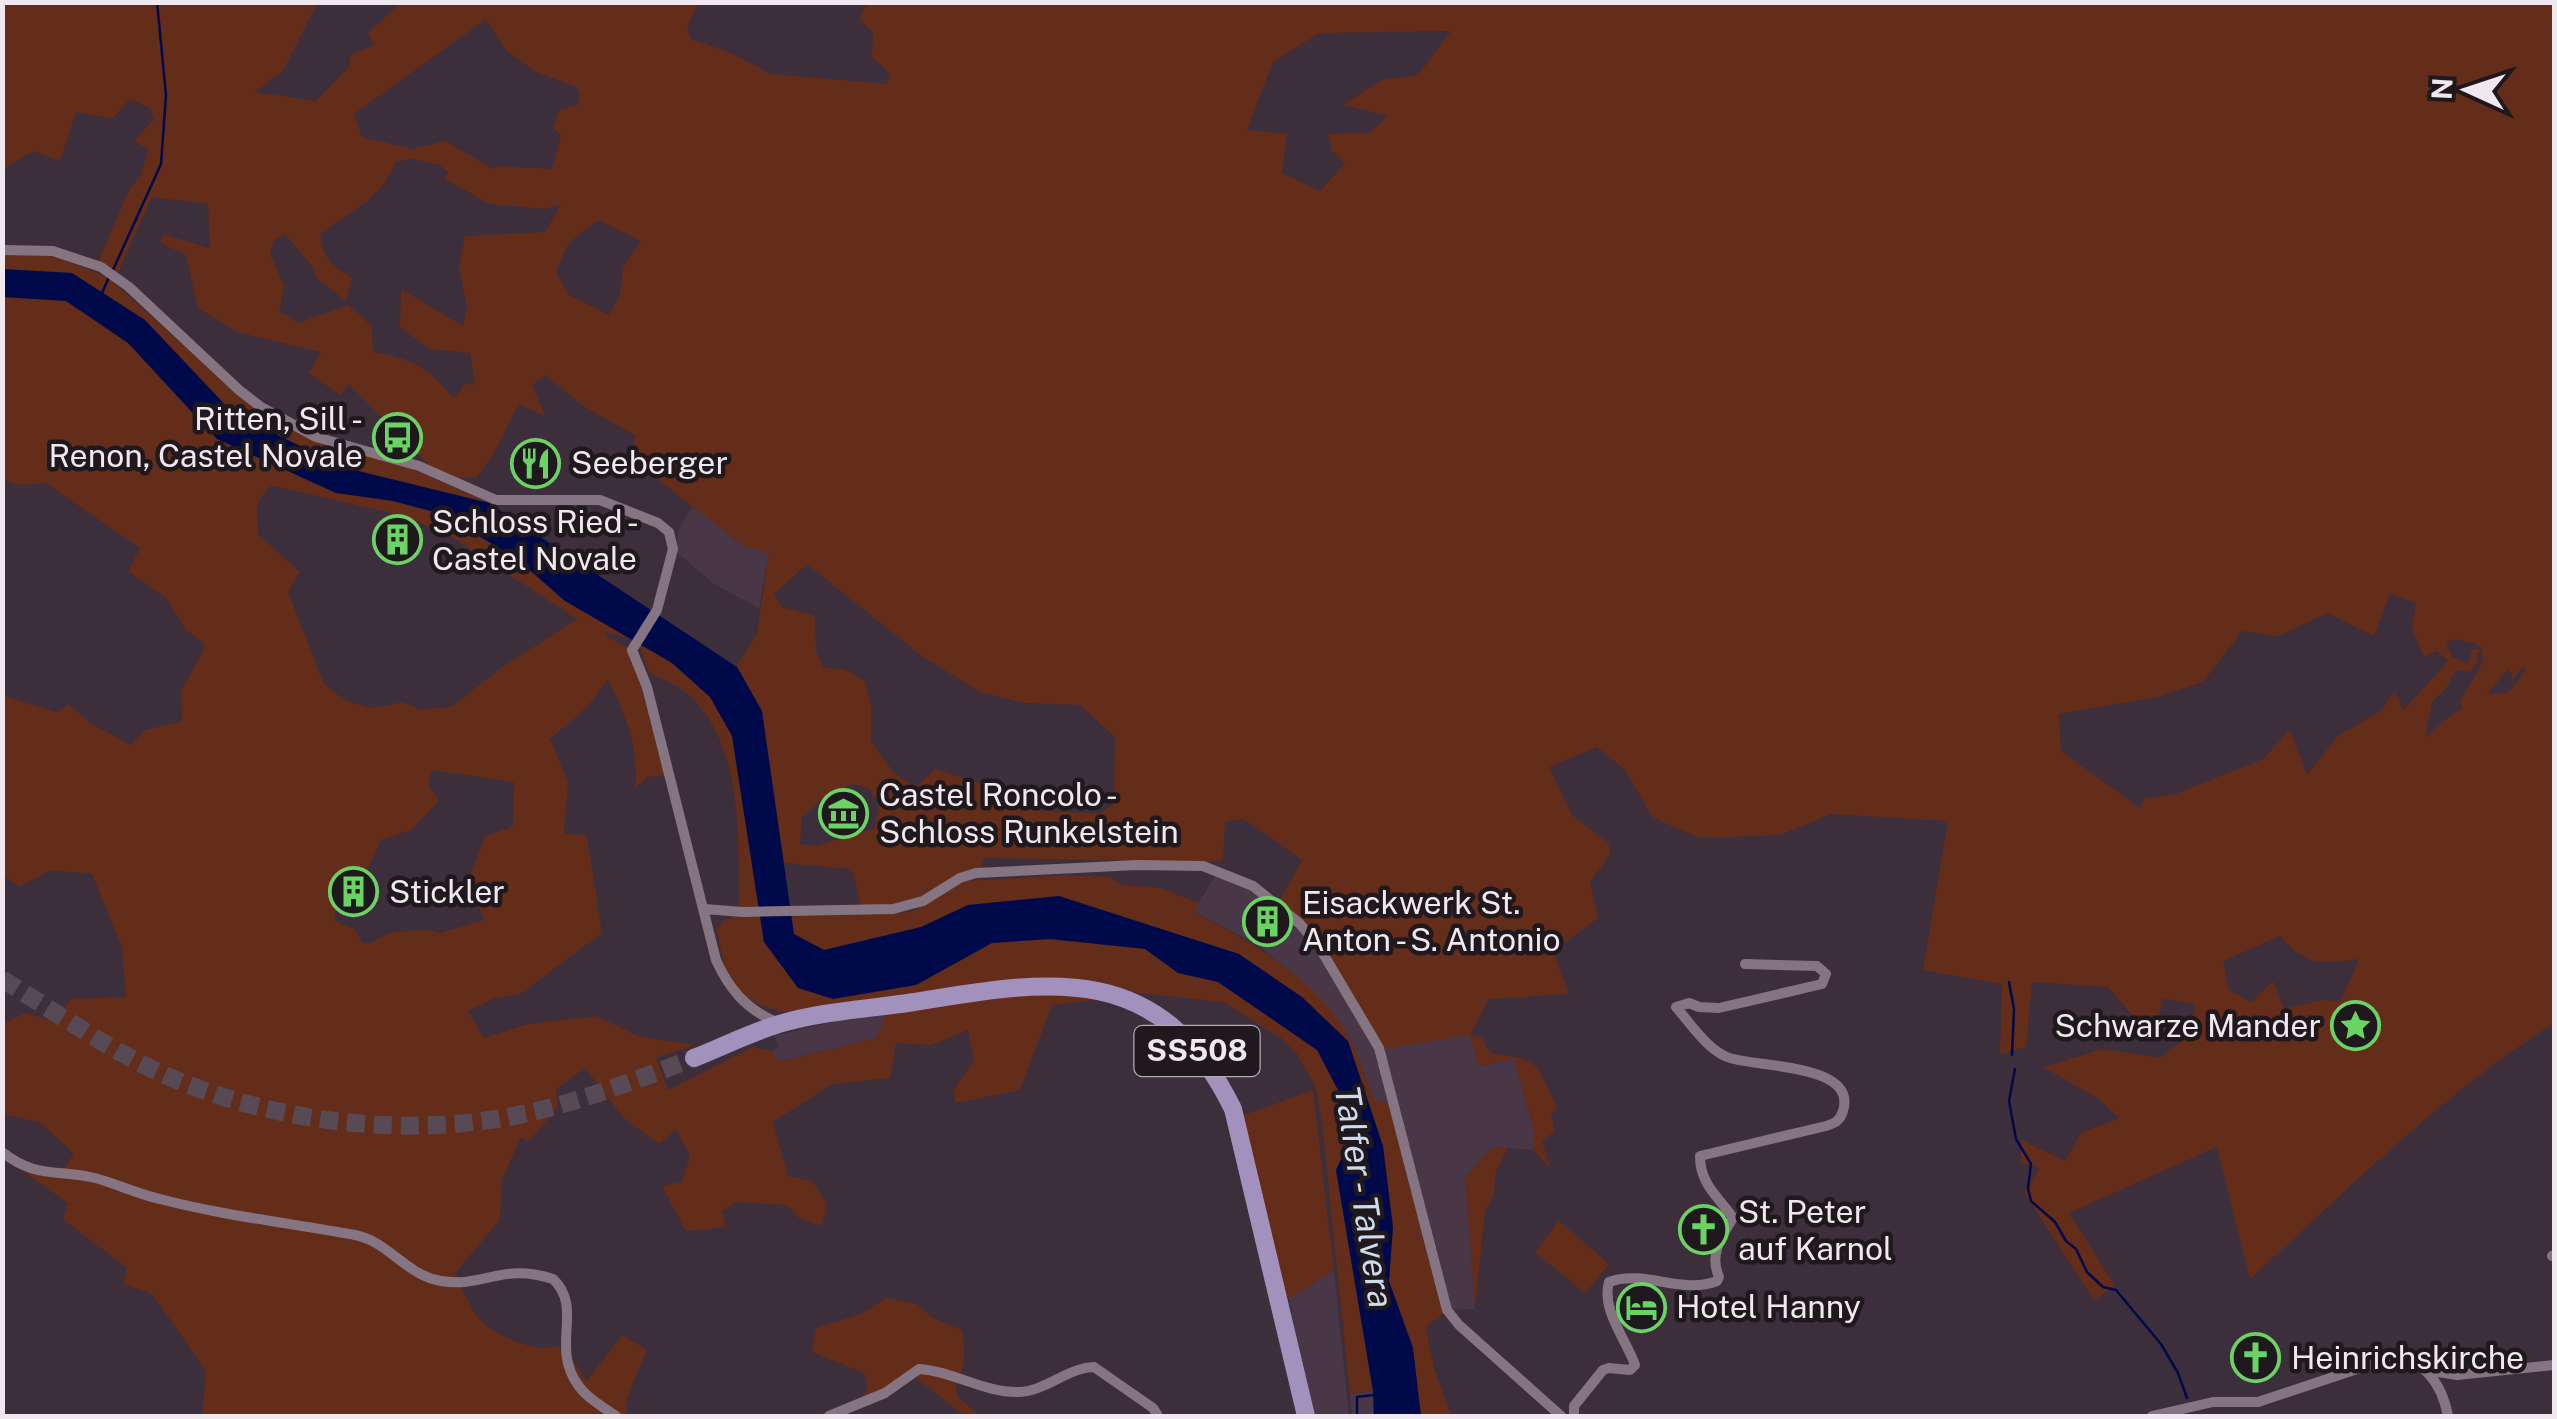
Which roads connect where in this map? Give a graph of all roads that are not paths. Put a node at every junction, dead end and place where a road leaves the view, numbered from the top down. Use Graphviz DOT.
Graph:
graph roads {
  1 [pos="2,250"];
  2 [pos="704,909"];
  3 [pos="1745,964"];
  4 [pos="754,1027"];
  5 [pos="694,1058"];
  6 [pos="2,1152"];
  7 [pos="2554,1365"];
  8 [pos="2426,1370"];
  9 [pos="2457,1375"];
  10 [pos="2442,1392"];
  11 [pos="616,1416"];
  12 [pos="828,1416"];
  13 [pos="1158,1416"];
  14 [pos="1306,1416"];
  15 [pos="1561,1416"];
  16 [pos="1574,1416"];
  17 [pos="2152,1416"];
  18 [pos="2448,1416"];
  1 -- 2 [label="street"];
  2 -- 4 [label="street"];
  2 -- 15 [label="street"];
  3 -- 16 [label="street"];
  4 -- 5 [label="main road, SS508"];
  4 -- 14 [label="main road, SS508"];
  6 -- 11 [label="street"];
  7 -- 9 [label="street"];
  8 -- 9 [label="street"];
  8 -- 10 [label="street"];
  8 -- 17 [label="street"];
  9 -- 10 [label="street"];
  10 -- 18 [label="street"];
  12 -- 13 [label="street"];
}
